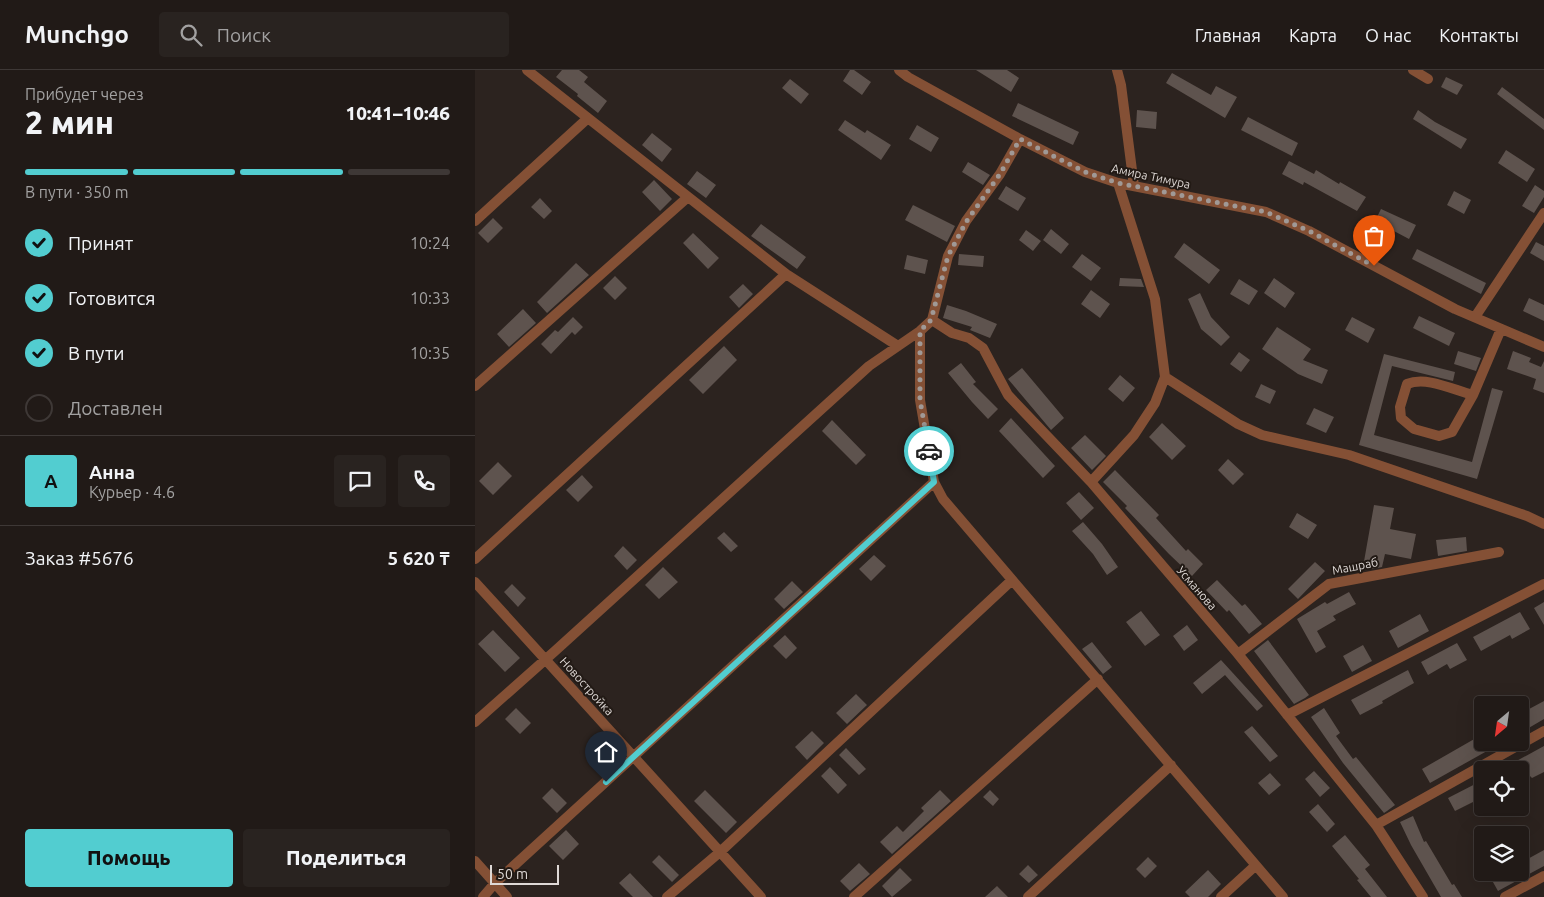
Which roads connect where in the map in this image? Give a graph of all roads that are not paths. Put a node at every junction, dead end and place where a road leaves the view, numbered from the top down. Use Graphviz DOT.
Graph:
graph roads {
  1 [pos="527,70"];
  2 [pos="899,70"];
  3 [pos="1117,70"];
  4 [pos="1413,70"];
  5 [pos="1429,79"];
  6 [pos="588,118"];
  7 [pos="1020,139"];
  8 [pos="1118,183"];
  9 [pos="1134,186"];
  10 [pos="688,197"];
  11 [pos="1544,213"];
  12 [pos="475,222"];
  13 [pos="786,274"];
  14 [pos="1475,317"];
  15 [pos="931,320"];
  16 [pos="1501,328"];
  17 [pos="920,331"];
  18 [pos="898,346"];
  19 [pos="1544,347"];
  20 [pos="1165,377"];
  21 [pos="475,386"];
  22 [pos="1473,395"];
  23 [pos="934,482"];
  24 [pos="1091,482"];
  25 [pos="1544,524"];
  26 [pos="1499,552"];
  27 [pos="475,560"];
  28 [pos="1011,581"];
  29 [pos="475,582"];
  30 [pos="1544,584"];
  31 [pos="1238,654"];
  32 [pos="546,660"];
  33 [pos="1098,680"];
  34 [pos="1287,715"];
  35 [pos="475,722"];
  36 [pos="1544,731"];
  37 [pos="634,757"];
  38 [pos="1171,765"];
  39 [pos="1376,825"];
  40 [pos="720,852"];
  41 [pos="475,861"];
  42 [pos="1255,866"];
  43 [pos="1544,876"];
  44 [pos="495,883"];
  45 [pos="483,897"];
  46 [pos="507,897"];
  47 [pos="667,897"];
  48 [pos="761,897"];
  49 [pos="854,897"];
  50 [pos="1029,897"];
  51 [pos="1221,897"];
  52 [pos="1283,897"];
  53 [pos="1423,897"];
  54 [pos="1505,897"];
  1 -- 6 [label="street"];
  2 -- 7 [label="street, Амира Тимура"];
  3 -- 9 [label="street"];
  4 -- 5 [label="street"];
  6 -- 10 [label="street"];
  6 -- 12 [label="street"];
  7 -- 8 [label="street, Амира Тимура"];
  7 -- 15 [label="street"];
  8 -- 9 [label="street, Амира Тимура"];
  8 -- 20 [label="street"];
  9 -- 14 [label="street, Амира Тимура"];
  10 -- 13 [label="street"];
  10 -- 21 [label="street"];
  11 -- 14 [label="street"];
  13 -- 18 [label="street"];
  13 -- 27 [label="street"];
  14 -- 16 [label="street, Амира Тимура"];
  15 -- 17 [label="street"];
  15 -- 24 [label="street, Усманова"];
  16 -- 19 [label="street, Амира Тимура"];
  16 -- 22 [label="street"];
  17 -- 18 [label="street"];
  17 -- 23 [label="street"];
  18 -- 32 [label="street"];
  20 -- 24 [label="street"];
  20 -- 25 [label="street"];
  22 -- 22 [label="street"];
  23 -- 28 [label="street"];
  23 -- 37 [label="street"];
  24 -- 31 [label="street, Усманова"];
  26 -- 31 [label="street, Машраб"];
  28 -- 33 [label="street"];
  28 -- 40 [label="street"];
  29 -- 32 [label="street, Новостройка"];
  30 -- 34 [label="street"];
  31 -- 34 [label="street, Усманова"];
  32 -- 35 [label="street"];
  32 -- 37 [label="street, Новостройка"];
  33 -- 38 [label="street"];
  33 -- 49 [label="street"];
  34 -- 39 [label="street, Усманова"];
  36 -- 39 [label="street"];
  37 -- 40 [label="street, Новостройка"];
  37 -- 44 [label="street"];
  38 -- 42 [label="street"];
  38 -- 50 [label="street"];
  39 -- 53 [label="street, Усманова"];
  40 -- 47 [label="street"];
  40 -- 48 [label="street, Новостройка"];
  41 -- 44 [label="street"];
  42 -- 51 [label="street"];
  42 -- 52 [label="street"];
  43 -- 54 [label="street"];
  44 -- 45 [label="street"];
  44 -- 46 [label="street"];
}
